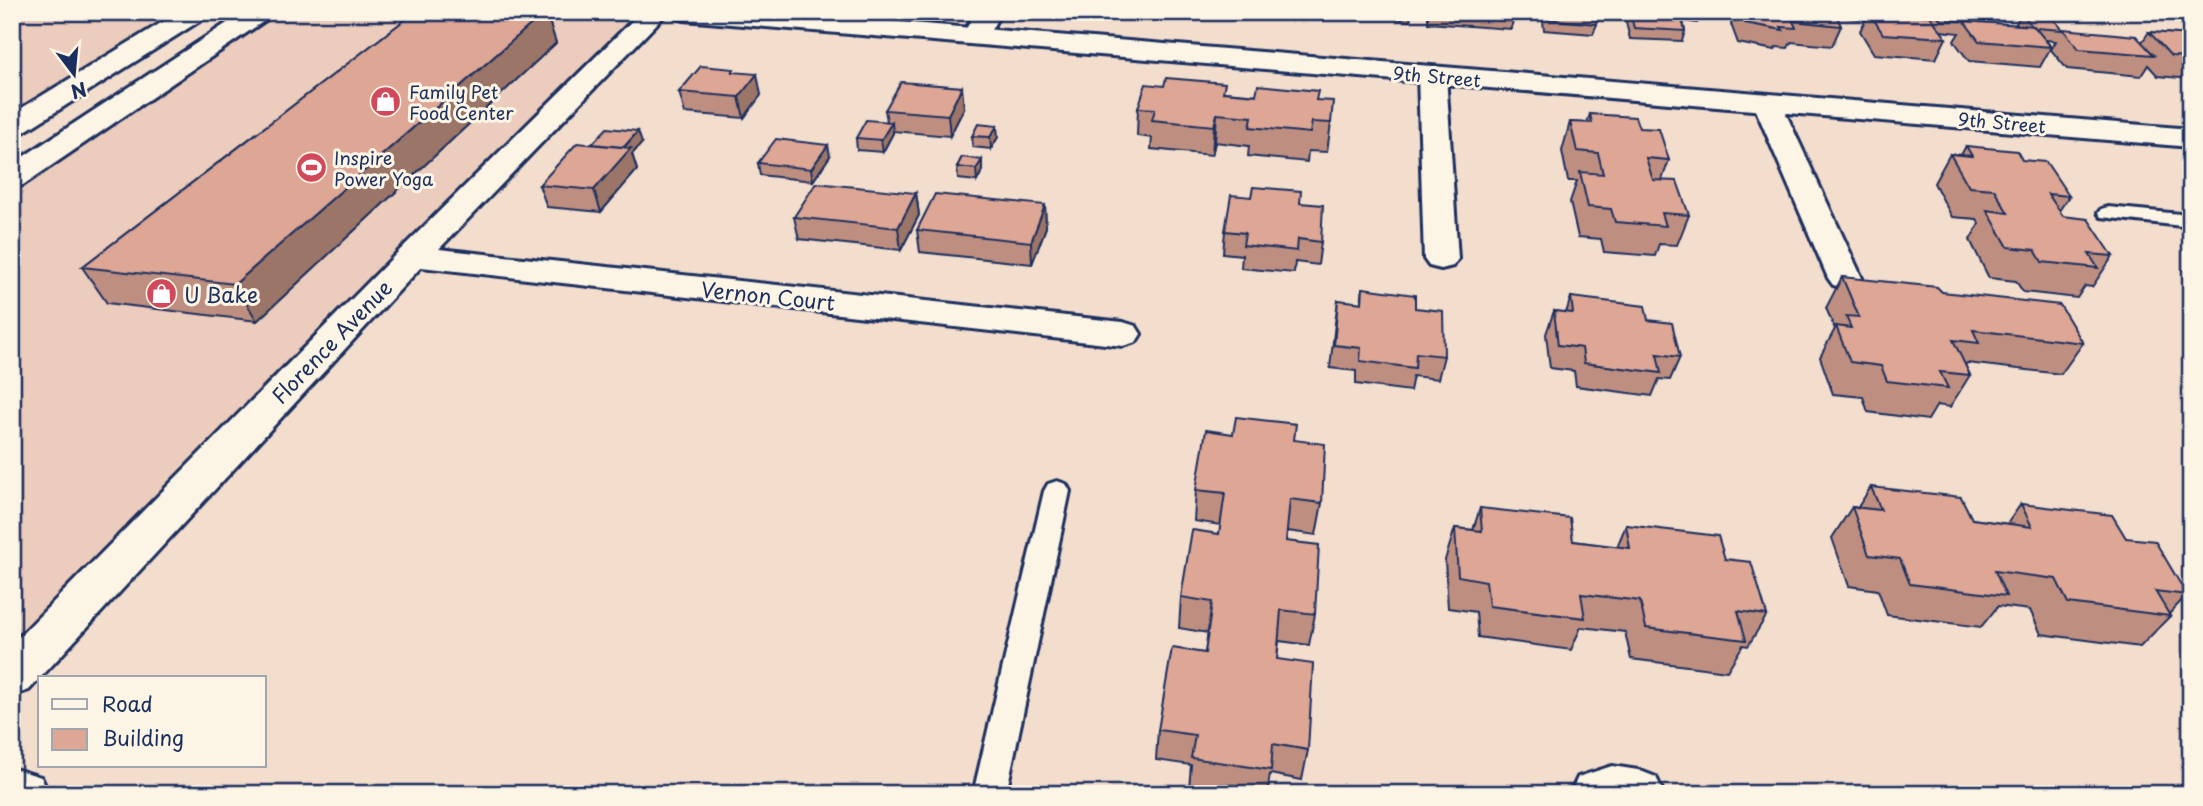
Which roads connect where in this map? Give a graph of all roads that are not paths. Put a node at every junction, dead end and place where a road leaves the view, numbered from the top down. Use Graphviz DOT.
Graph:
graph roads {
  1 [pos="197,12"];
  2 [pos="261,12"];
  3 [pos="656,12"];
  4 [pos="684,12"];
  5 [pos="982,24"];
  6 [pos="1432,75"];
  7 [pos="1767,103"];
  8 [pos="12,127"];
  9 [pos="2188,141"];
  10 [pos="12,177"];
  11 [pos="2108,213"];
  12 [pos="2191,221"];
  13 [pos="413,256"];
  14 [pos="1441,259"];
  15 [pos="1845,278"];
  16 [pos="1124,334"];
  17 [pos="1057,491"];
  18 [pos="12,676"];
  19 [pos="12,792"];
  20 [pos="23,794"];
  21 [pos="989,794"];
  22 [pos="1596,794"];
  23 [pos="1638,794"];
  1 -- 8 [label="street"];
  2 -- 10 [label="street"];
  3 -- 13 [label="street, Florence Avenue"];
  4 -- 5 [label="street, 9th Street"];
  5 -- 6 [label="street, 9th Street"];
  6 -- 7 [label="street, 9th Street"];
  6 -- 14 [label="street"];
  7 -- 9 [label="street, 9th Street"];
  7 -- 15 [label="street"];
  11 -- 12 [label="lane"];
  13 -- 16 [label="street, Vernon Court"];
  13 -- 18 [label="street, Florence Avenue"];
  17 -- 21 [label="lane"];
  19 -- 20 [label="street"];
  22 -- 23 [label="street"];
}
